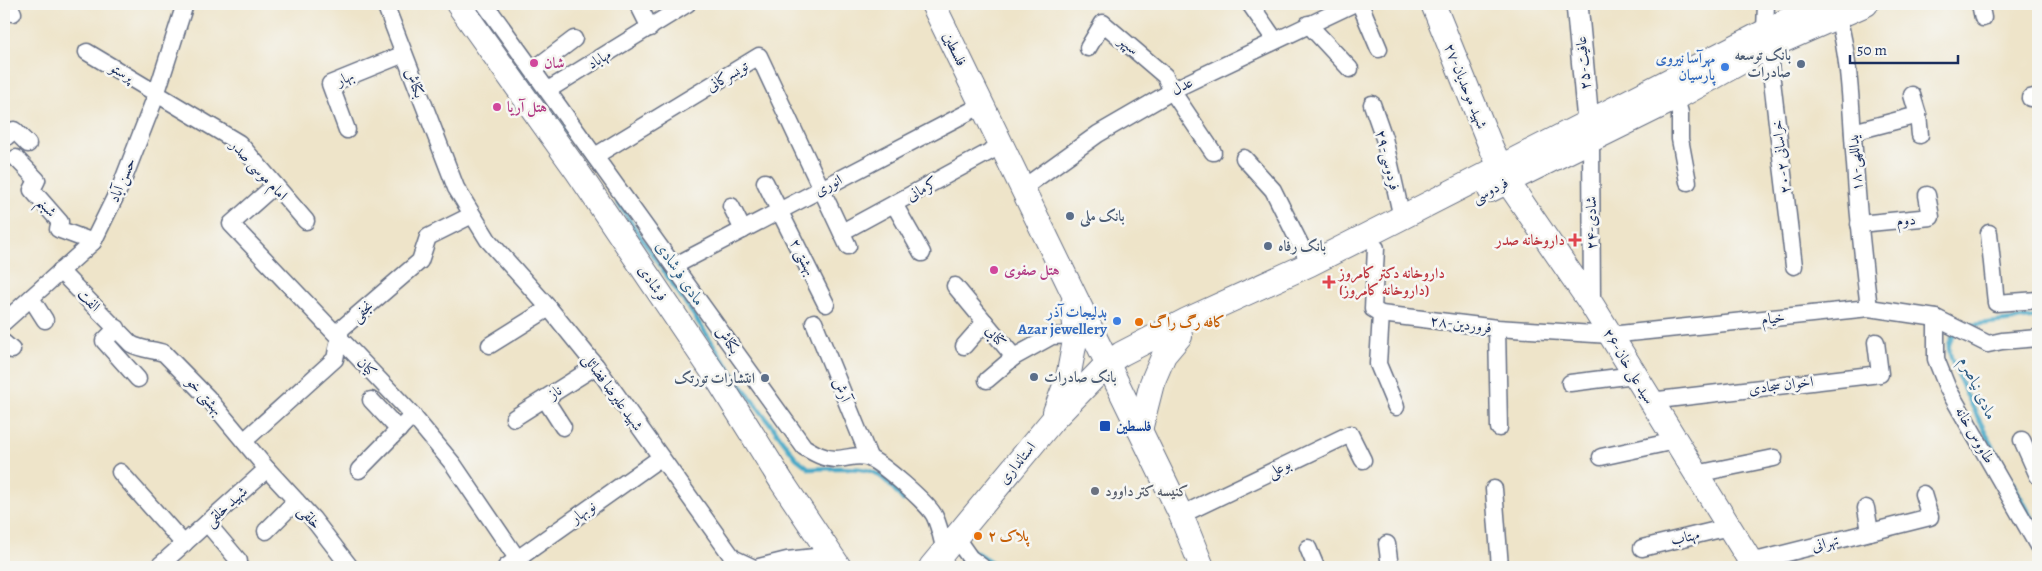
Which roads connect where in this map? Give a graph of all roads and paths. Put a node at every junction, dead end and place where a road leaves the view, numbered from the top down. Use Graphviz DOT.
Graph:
graph roads {
  1 [pos="185,4"];
  2 [pos="385,4"];
  3 [pos="458,4"];
  4 [pos="486,4"];
  5 [pos="638,4"];
  6 [pos="687,4"];
  7 [pos="1250,4"];
  8 [pos="1353,4"];
  9 [pos="1360,4"];
  10 [pos="1433,4"];
  11 [pos="1577,4"];
  12 [pos="1766,4"];
  13 [pos="1818,4"];
  14 [pos="1866,4"];
  15 [pos="938,6"];
  16 [pos="1838,17"];
  17 [pos="1308,24"];
  18 [pos="650,28"];
  19 [pos="574,39"];
  20 [pos="1767,39"];
  21 [pos="1274,40"];
  22 [pos="1088,48"];
  23 [pos="1379,49"];
  24 [pos="87,52"];
  25 [pos="404,54"];
  26 [pos="533,70"];
  27 [pos="1350,70"];
  28 [pos="548,90"];
  29 [pos="1172,91"];
  30 [pos="157,92"];
  31 [pos="1912,95"];
  32 [pos="1676,98"];
  33 [pos="1372,104"];
  34 [pos="982,105"];
  35 [pos="1918,115"];
  36 [pos="347,130"];
  37 [pos="1590,131"];
  38 [pos="1853,132"];
  39 [pos="1920,135"];
  40 [pos="4,139"];
  41 [pos="28,144"];
  42 [pos="1002,145"];
  43 [pos="1213,152"];
  44 [pos="595,156"];
  45 [pos="16,158"];
  46 [pos="1244,158"];
  47 [pos="1503,174"];
  48 [pos="765,182"];
  49 [pos="1688,182"];
  50 [pos="275,186"];
  51 [pos="1023,188"];
  52 [pos="821,189"];
  53 [pos="1927,195"];
  54 [pos="894,204"];
  55 [pos="731,206"];
  56 [pos="780,211"];
  57 [pos="472,215"];
  58 [pos="1402,218"];
  59 [pos="306,221"];
  60 [pos="1859,224"];
  61 [pos="743,230"];
  62 [pos="1989,233"];
  63 [pos="93,242"];
  64 [pos="1376,248"];
  65 [pos="922,253"];
  66 [pos="1310,264"];
  67 [pos="674,266"];
  68 [pos="1794,266"];
  69 [pos="60,271"];
  70 [pos="955,286"];
  71 [pos="1072,289"];
  72 [pos="32,298"];
  73 [pos="2038,300"];
  74 [pos="826,304"];
  75 [pos="1592,305"];
  76 [pos="549,308"];
  77 [pos="1869,308"];
  78 [pos="1381,314"];
  79 [pos="1936,318"];
  80 [pos="45,320"];
  81 [pos="4,322"];
  82 [pos="814,322"];
  83 [pos="985,322"];
  84 [pos="117,328"];
  85 [pos="1497,328"];
  86 [pos="1076,335"];
  87 [pos="1610,335"];
  88 [pos="1180,336"];
  89 [pos="2038,338"];
  90 [pos="339,339"];
  91 [pos="1876,342"];
  92 [pos="490,345"];
  93 [pos="964,346"];
  94 [pos="164,353"];
  95 [pos="1014,357"];
  96 [pos="596,366"];
  97 [pos="1110,368"];
  98 [pos="1635,375"];
  99 [pos="138,380"];
  100 [pos="987,380"];
  101 [pos="1570,383"];
  102 [pos="544,399"];
  103 [pos="371,400"];
  104 [pos="1650,401"];
  105 [pos="1396,406"];
  106 [pos="413,415"];
  107 [pos="514,418"];
  108 [pos="1052,421"];
  109 [pos="563,427"];
  110 [pos="1499,428"];
  111 [pos="399,430"];
  112 [pos="1140,430"];
  113 [pos="2022,440"];
  114 [pos="244,441"];
  115 [pos="1675,441"];
  116 [pos="869,457"];
  117 [pos="1601,457"];
  118 [pos="660,458"];
  119 [pos="1774,458"];
  120 [pos="1363,460"];
  121 [pos="2034,461"];
  122 [pos="267,469"];
  123 [pos="359,470"];
  124 [pos="120,472"];
  125 [pos="1696,474"];
  126 [pos="2038,476"];
  127 [pos="1494,489"];
  128 [pos="1923,494"];
  129 [pos="296,501"];
  130 [pos="1866,508"];
  131 [pos="1181,515"];
  132 [pos="207,523"];
  133 [pos="1729,527"];
  134 [pos="266,531"];
  135 [pos="1870,532"];
  136 [pos="184,544"];
  137 [pos="1387,544"];
  138 [pos="2038,546"];
  139 [pos="1308,548"];
  140 [pos="1642,548"];
  141 [pos="944,552"];
  142 [pos="833,558"];
  143 [pos="240,561"];
  144 [pos="515,564"];
  145 [pos="790,564"];
  146 [pos="1752,564"];
  147 [pos="1199,566"];
  148 [pos="158,567"];
  149 [pos="350,567"];
  150 [pos="752,567"];
  151 [pos="759,567"];
  152 [pos="982,567"];
  153 [pos="1316,567"];
  154 [pos="1390,567"];
  155 [pos="1500,567"];
  1 -- 30 [label="street, حسن آباد"];
  2 -- 25 [label="street, بکتاش"];
  3 -- 142 [label="main road, فرشادی"];
  4 -- 26 [label="street, بکتاش"];
  5 -- 18 [label="street"];
  6 -- 18 [label="street, مهاباد"];
  7 -- 21 [label="street"];
  8 -- 17 [label="street, عدل"];
  9 -- 23 [label="street"];
  10 -- 47 [label="main road, ۲۷-شهید موحدیان"];
  11 -- 37 [label="street, ۲۵-عافیت"];
  12 -- 20 [label="street, ۲۰-خراسانی ۲"];
  13 -- 20 [label="main road, فردوسی"];
  14 -- 16 [label="main road, فردوسی"];
  15 -- 34 [label="main road, فلسطین"];
  16 -- 20 [label="main road, فردوسی"];
  16 -- 38 [label="street, ۱۸-یداللهی"];
  17 -- 21 [label="street, عدل"];
  17 -- 27 [label="street"];
  18 -- 28 [label="street, مهاباد"];
  19 -- 26 [label="street"];
  20 -- 32 [label="main road, فردوسی"];
  20 -- 37 [label="main road, فردوسی"];
  20 -- 68 [label="street, ۲۰-خراسانی ۲"];
  21 -- 29 [label="street, عدل"];
  22 -- 29 [label="street, سپهر"];
  24 -- 30 [label="street, پرستو"];
  25 -- 36 [label="street, بهار"];
  25 -- 57 [label="street, بکتاش"];
  26 -- 28 [label="street, بکتاش"];
  28 -- 44 [label="street, بکتاش"];
  29 -- 43 [label="street"];
  29 -- 51 [label="street, عدل"];
  30 -- 50 [label="street, امام موسی صدر"];
  30 -- 63 [label="street, حسن آباد"];
  31 -- 35 [label="street"];
  32 -- 37 [label="main road, فردوسی"];
  32 -- 49 [label="street"];
  33 -- 58 [label="street, ۲۹-فردوسی"];
  34 -- 42 [label="main road, فلسطین"];
  34 -- 52 [label="street, انوری"];
  35 -- 38 [label="street"];
  35 -- 39 [label="street"];
  37 -- 47 [label="main road, فردوسی"];
  37 -- 75 [label="street, ۲۴-شادی"];
  38 -- 60 [label="street, ۱۸-یداللهی"];
  40 -- 41 [label="street"];
  42 -- 51 [label="main road, فلسطین"];
  42 -- 54 [label="street, کرمانی"];
  44 -- 52 [label="street, تویسرکانی"];
  44 -- 67 [label="street, بکتاش"];
  45 -- 63 [label="street, شبنم"];
  46 -- 66 [label="street"];
  47 -- 58 [label="main road, فردوسی"];
  47 -- 64 [label="main road, فردوسی"];
  47 -- 75 [label="main road, ۲۶-سید علی خان"];
  48 -- 56 [label="street, بهشتی ۲"];
  50 -- 59 [label="street, امام موسی صدر"];
  50 -- 90 [label="street, کیان"];
  51 -- 71 [label="main road, فلسطین"];
  52 -- 54 [label="street, کرمانی"];
  52 -- 56 [label="street, انوری"];
  53 -- 60 [label="street, دوم"];
  54 -- 65 [label="street"];
  55 -- 61 [label="street"];
  56 -- 61 [label="street, انوری"];
  56 -- 74 [label="street, بهشتی ۲"];
  57 -- 76 [label="street, شهید علیرضا فضائلی"];
  57 -- 90 [label="street, نجفی"];
  58 -- 66 [label="main road, فردوسی"];
  60 -- 77 [label="street, ۱۸-یداللهی"];
  61 -- 67 [label="street, انوری"];
  62 -- 73 [label="street"];
  63 -- 69 [label="street, حسن آباد"];
  64 -- 78 [label="street"];
  64 -- 88 [label="main road, فردوسی"];
  66 -- 97 [label="main road, فردوسی"];
  67 -- 116 [label="street, بکتاش"];
  69 -- 72 [label="street, حسن آباد"];
  69 -- 84 [label="street, الفت"];
  70 -- 83 [label="street, کتابی"];
  71 -- 86 [label="main road"];
  71 -- 97 [label="main road, فلسطین"];
  72 -- 80 [label="street"];
  72 -- 81 [label="street, حسن آباد"];
  75 -- 87 [label="main road, ۲۶-سید علی خان"];
  76 -- 92 [label="street"];
  76 -- 96 [label="street, شهید علیرضا فضائلی"];
  77 -- 79 [label="street, خیام"];
  77 -- 87 [label="street, خیام"];
  78 -- 85 [label="street, ۲۸-فروردین"];
  78 -- 105 [label="street"];
  79 -- 89 [label="street, خیام"];
  79 -- 138 [label="street, طاووس خانه"];
  82 -- 116 [label="street, آرش"];
  83 -- 93 [label="street"];
  83 -- 95 [label="street, کتابی"];
  84 -- 94 [label="street, الفت"];
  84 -- 99 [label="street"];
  85 -- 87 [label="street, ۲۸-فروردین"];
  85 -- 110 [label="street"];
  86 -- 95 [label="street, کتابی"];
  86 -- 108 [label="main road"];
  87 -- 98 [label="main road, ۲۶-سید علی خان"];
  88 -- 97 [label="main road, فردوسی"];
  88 -- 112 [label="main road"];
  90 -- 106 [label="street, کیان"];
  90 -- 114 [label="street, نجفی"];
  91 -- 104 [label="street, اخوان سجادی"];
  94 -- 114 [label="street, بهشتی خو"];
  95 -- 100 [label="street"];
  96 -- 102 [label="street, ناز"];
  96 -- 118 [label="street, شهید علیرضا فضائلی"];
  97 -- 108 [label="main road, استانداری"];
  97 -- 112 [label="main road, فلسطین"];
  98 -- 101 [label="street"];
  98 -- 104 [label="main road, ۲۶-سید علی خان"];
  102 -- 107 [label="street, ناز"];
  102 -- 109 [label="street"];
  103 -- 111 [label="street"];
  104 -- 115 [label="main road, ۲۶-سید علی خان"];
  106 -- 111 [label="street"];
  106 -- 144 [label="street, کیان"];
  108 -- 141 [label="main road, استانداری"];
  111 -- 123 [label="street"];
  112 -- 131 [label="main road, فلسطین"];
  113 -- 121 [label="street"];
  114 -- 122 [label="street"];
  115 -- 117 [label="street"];
  115 -- 125 [label="main road, ۲۶-سید علی خان"];
  116 -- 141 [label="street"];
  118 -- 144 [label="street, نوبهار"];
  118 -- 150 [label="street, شهید علیرضا فضائلی"];
  119 -- 125 [label="street"];
  120 -- 131 [label="street, بوعلی"];
  121 -- 126 [label="street"];
  122 -- 129 [label="street, خلقی"];
  122 -- 132 [label="street, شهید خلقی"];
  124 -- 136 [label="street"];
  125 -- 133 [label="main road, ۲۶-سید علی خان"];
  127 -- 155 [label="street"];
  128 -- 135 [label="street, تهرانی"];
  129 -- 134 [label="street"];
  129 -- 149 [label="street, خلقی"];
  130 -- 135 [label="street"];
  131 -- 147 [label="main road, فلسطین"];
  132 -- 136 [label="street, شهید خلقی"];
  132 -- 143 [label="street"];
  133 -- 140 [label="street, مهتاب"];
  133 -- 146 [label="main road, ۲۶-سید علی خان"];
  135 -- 146 [label="street, تهرانی"];
  136 -- 148 [label="street, شهید خلقی"];
  137 -- 154 [label="street"];
  139 -- 153 [label="street"];
  141 -- 152 [label="street"];
  142 -- 145 [label="street"];
  145 -- 151 [label="street"];
}
